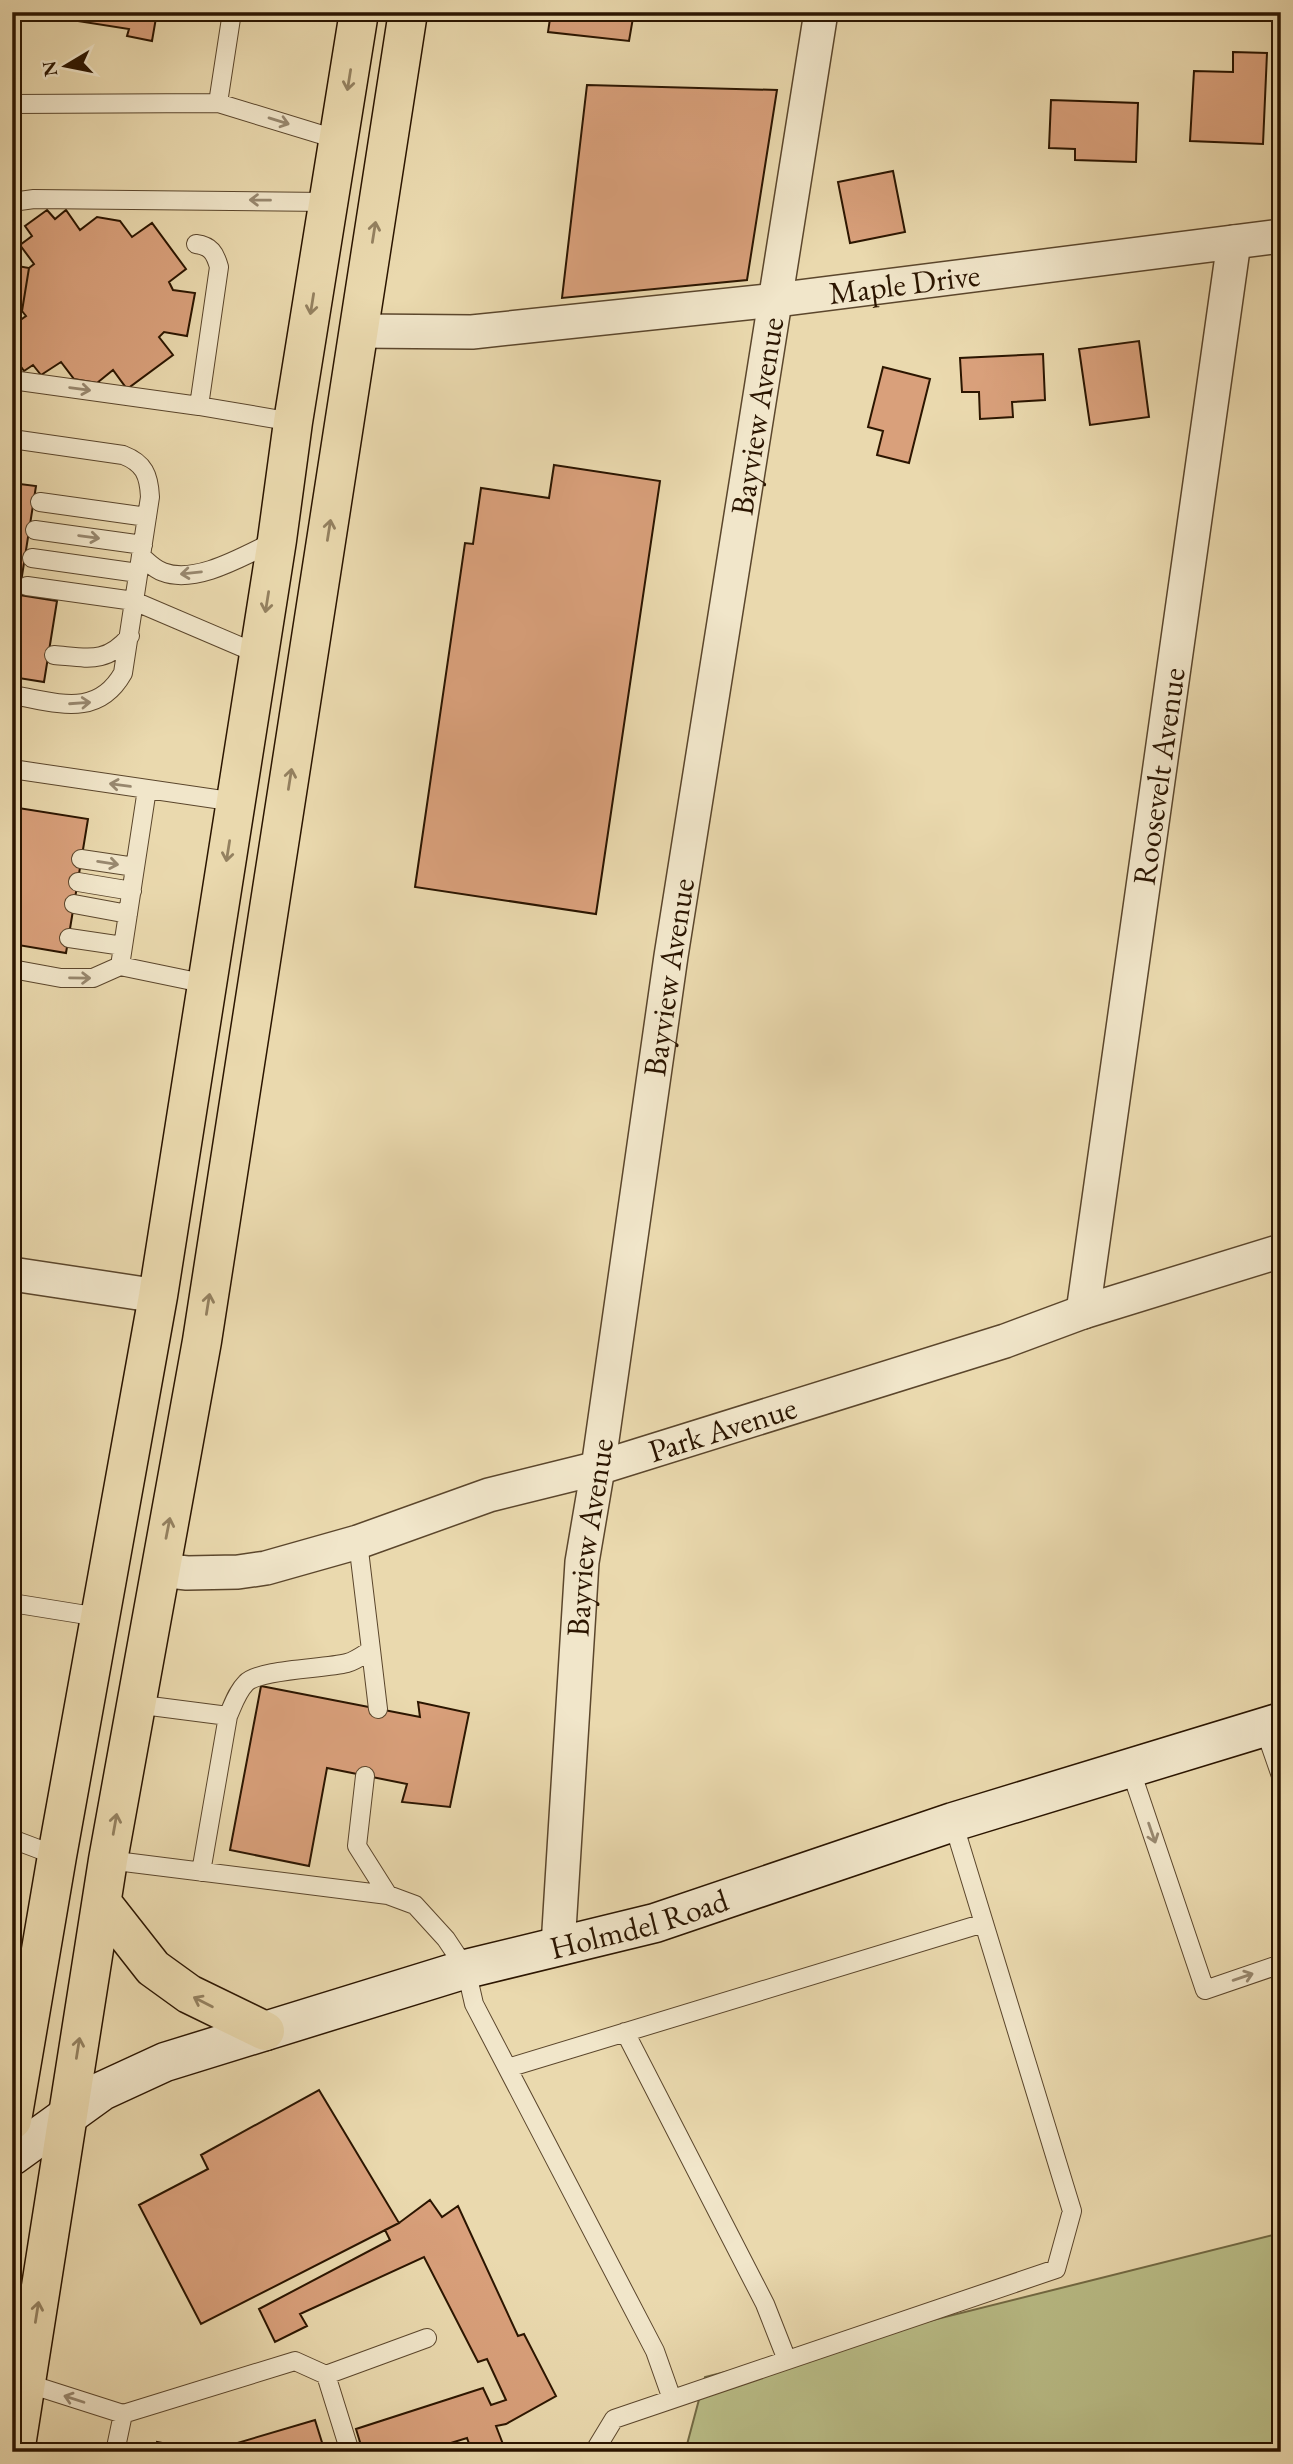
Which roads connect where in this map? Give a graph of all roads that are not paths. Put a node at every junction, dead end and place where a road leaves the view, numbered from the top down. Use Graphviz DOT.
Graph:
graph roads {
  1 [pos="232,12"];
  2 [pos="359,12"];
  3 [pos="408,12"];
  4 [pos="821,12"];
  5 [pos="218,103"];
  6 [pos="12,104"];
  7 [pos="339,140"];
  8 [pos="328,202"];
  9 [pos="13,203"];
  10 [pos="1281,236"];
  11 [pos="1234,242"];
  12 [pos="196,244"];
  13 [pos="776,300"];
  14 [pos="359,331"];
  15 [pos="12,380"];
  16 [pos="199,406"];
  17 [pos="293,422"];
  18 [pos="12,439"];
  19 [pos="40,502"];
  20 [pos="147,517"];
  21 [pos="35,530"];
  22 [pos="277,540"];
  23 [pos="32,558"];
  24 [pos="141,558"];
  25 [pos="27,586"];
  26 [pos="134,601"];
  27 [pos="130,636"];
  28 [pos="258,653"];
  29 [pos="54,655"];
  30 [pos="12,695"];
  31 [pos="12,769"];
  32 [pos="147,789"];
  33 [pos="236,802"];
  34 [pos="82,859"];
  35 [pos="135,867"];
  36 [pos="78,882"];
  37 [pos="132,891"];
  38 [pos="74,904"];
  39 [pos="128,914"];
  40 [pos="69,938"];
  41 [pos="123,946"];
  42 [pos="120,966"];
  43 [pos="12,970"];
  44 [pos="207,984"];
  45 [pos="1281,1251"];
  46 [pos="12,1274"];
  47 [pos="158,1296"];
  48 [pos="1083,1312"];
  49 [pos="598,1468"];
  50 [pos="358,1542"];
  51 [pos="160,1570"];
  52 [pos="12,1603"];
  53 [pos="99,1617"];
  54 [pos="370,1650"];
  55 [pos="135,1704"];
  56 [pos="378,1709"];
  57 [pos="228,1716"];
  58 [pos="1273,1725"];
  59 [pos="1130,1768"];
  60 [pos="365,1776"];
  61 [pos="1281,1776"];
  62 [pos="953,1822"];
  63 [pos="12,1839"];
  64 [pos="57,1856"];
  65 [pos="108,1860"];
  66 [pos="201,1872"];
  67 [pos="388,1895"];
  68 [pos="102,1903"];
  69 [pos="984,1923"];
  70 [pos="558,1946"];
  71 [pos="1281,1964"];
  72 [pos="466,1969"];
  73 [pos="265,2031"];
  74 [pos="625,2032"];
  75 [pos="508,2068"];
  76 [pos="66,2116"];
  77 [pos="12,2120"];
  78 [pos="12,2156"];
  79 [pos="427,2338"];
  80 [pos="787,2360"];
  81 [pos="326,2375"];
  82 [pos="26,2383"];
  83 [pos="672,2399"];
  84 [pos="123,2414"];
  85 [pos="15,2452"];
  86 [pos="115,2452"];
  87 [pos="350,2452"];
  88 [pos="594,2452"];
  1 -- 5 [label="lane"];
  2 -- 7 [label="highway, one-way"];
  14 -- 3 [label="highway, one-way"];
  4 -- 13 [label="street, Bayview Avenue"];
  5 -- 6 [label="lane"];
  5 -- 7 [label="lane, one-way"];
  7 -- 8 [label="highway"];
  8 -- 9 [label="lane, one-way"];
  8 -- 17 [label="highway, one-way"];
  10 -- 11 [label="street, Maple Drive"];
  11 -- 13 [label="street, Maple Drive"];
  11 -- 48 [label="street, Roosevelt Avenue"];
  12 -- 16 [label="lane"];
  13 -- 14 [label="street, Maple Drive"];
  13 -- 49 [label="street, Bayview Avenue"];
  51 -- 14 [label="highway, one-way"];
  15 -- 16 [label="lane, one-way"];
  16 -- 17 [label="lane"];
  17 -- 22 [label="highway"];
  18 -- 20 [label="lane"];
  19 -- 20 [label="lane"];
  20 -- 24 [label="lane"];
  21 -- 24 [label="lane, one-way"];
  22 -- 24 [label="lane, one-way"];
  22 -- 28 [label="highway, one-way"];
  23 -- 24 [label="lane"];
  24 -- 26 [label="lane"];
  25 -- 26 [label="lane"];
  26 -- 27 [label="lane"];
  26 -- 28 [label="lane"];
  27 -- 29 [label="lane"];
  30 -- 27 [label="lane, one-way"];
  28 -- 33 [label="highway"];
  32 -- 31 [label="lane, one-way"];
  32 -- 33 [label="lane"];
  32 -- 35 [label="lane"];
  33 -- 44 [label="highway, one-way"];
  34 -- 35 [label="lane, one-way"];
  35 -- 37 [label="lane"];
  36 -- 37 [label="lane"];
  37 -- 39 [label="lane"];
  38 -- 39 [label="lane"];
  39 -- 41 [label="lane"];
  40 -- 41 [label="lane"];
  41 -- 42 [label="lane"];
  43 -- 42 [label="lane, one-way"];
  42 -- 44 [label="lane"];
  44 -- 47 [label="highway"];
  45 -- 48 [label="street, Park Avenue"];
  46 -- 47 [label="street"];
  47 -- 53 [label="highway"];
  48 -- 49 [label="street, Park Avenue"];
  49 -- 50 [label="street, Park Avenue"];
  49 -- 70 [label="street, Bayview Avenue"];
  50 -- 51 [label="street, Park Avenue"];
  50 -- 54 [label="lane"];
  51 -- 55 [label="highway"];
  52 -- 53 [label="lane"];
  53 -- 64 [label="highway"];
  54 -- 56 [label="lane"];
  54 -- 57 [label="lane"];
  55 -- 57 [label="lane"];
  65 -- 55 [label="highway, one-way"];
  57 -- 66 [label="lane"];
  58 -- 59 [label="main road, Holmdel Road"];
  58 -- 61 [label="lane"];
  59 -- 62 [label="main road, Holmdel Road"];
  59 -- 71 [label="lane, one-way"];
  60 -- 67 [label="lane"];
  62 -- 69 [label="lane"];
  62 -- 70 [label="main road, Holmdel Road"];
  63 -- 64 [label="lane"];
  64 -- 77 [label="highway"];
  65 -- 66 [label="lane"];
  65 -- 68 [label="highway"];
  66 -- 67 [label="lane"];
  67 -- 72 [label="lane"];
  73 -- 68 [label="highway, one-way"];
  76 -- 68 [label="highway, one-way"];
  69 -- 74 [label="lane"];
  69 -- 80 [label="lane"];
  70 -- 72 [label="main road, Holmdel Road"];
  72 -- 73 [label="main road, Holmdel Road"];
  72 -- 75 [label="lane"];
  73 -- 76 [label="main road, Holmdel Road"];
  74 -- 75 [label="lane"];
  74 -- 80 [label="lane"];
  75 -- 83 [label="lane"];
  76 -- 78 [label="main road, Holmdel Road"];
  82 -- 76 [label="highway, one-way"];
  79 -- 81 [label="lane"];
  80 -- 83 [label="lane"];
  81 -- 84 [label="lane"];
  81 -- 87 [label="lane"];
  84 -- 82 [label="lane, one-way"];
  82 -- 85 [label="highway"];
  83 -- 88 [label="lane"];
  84 -- 86 [label="lane"];
}
